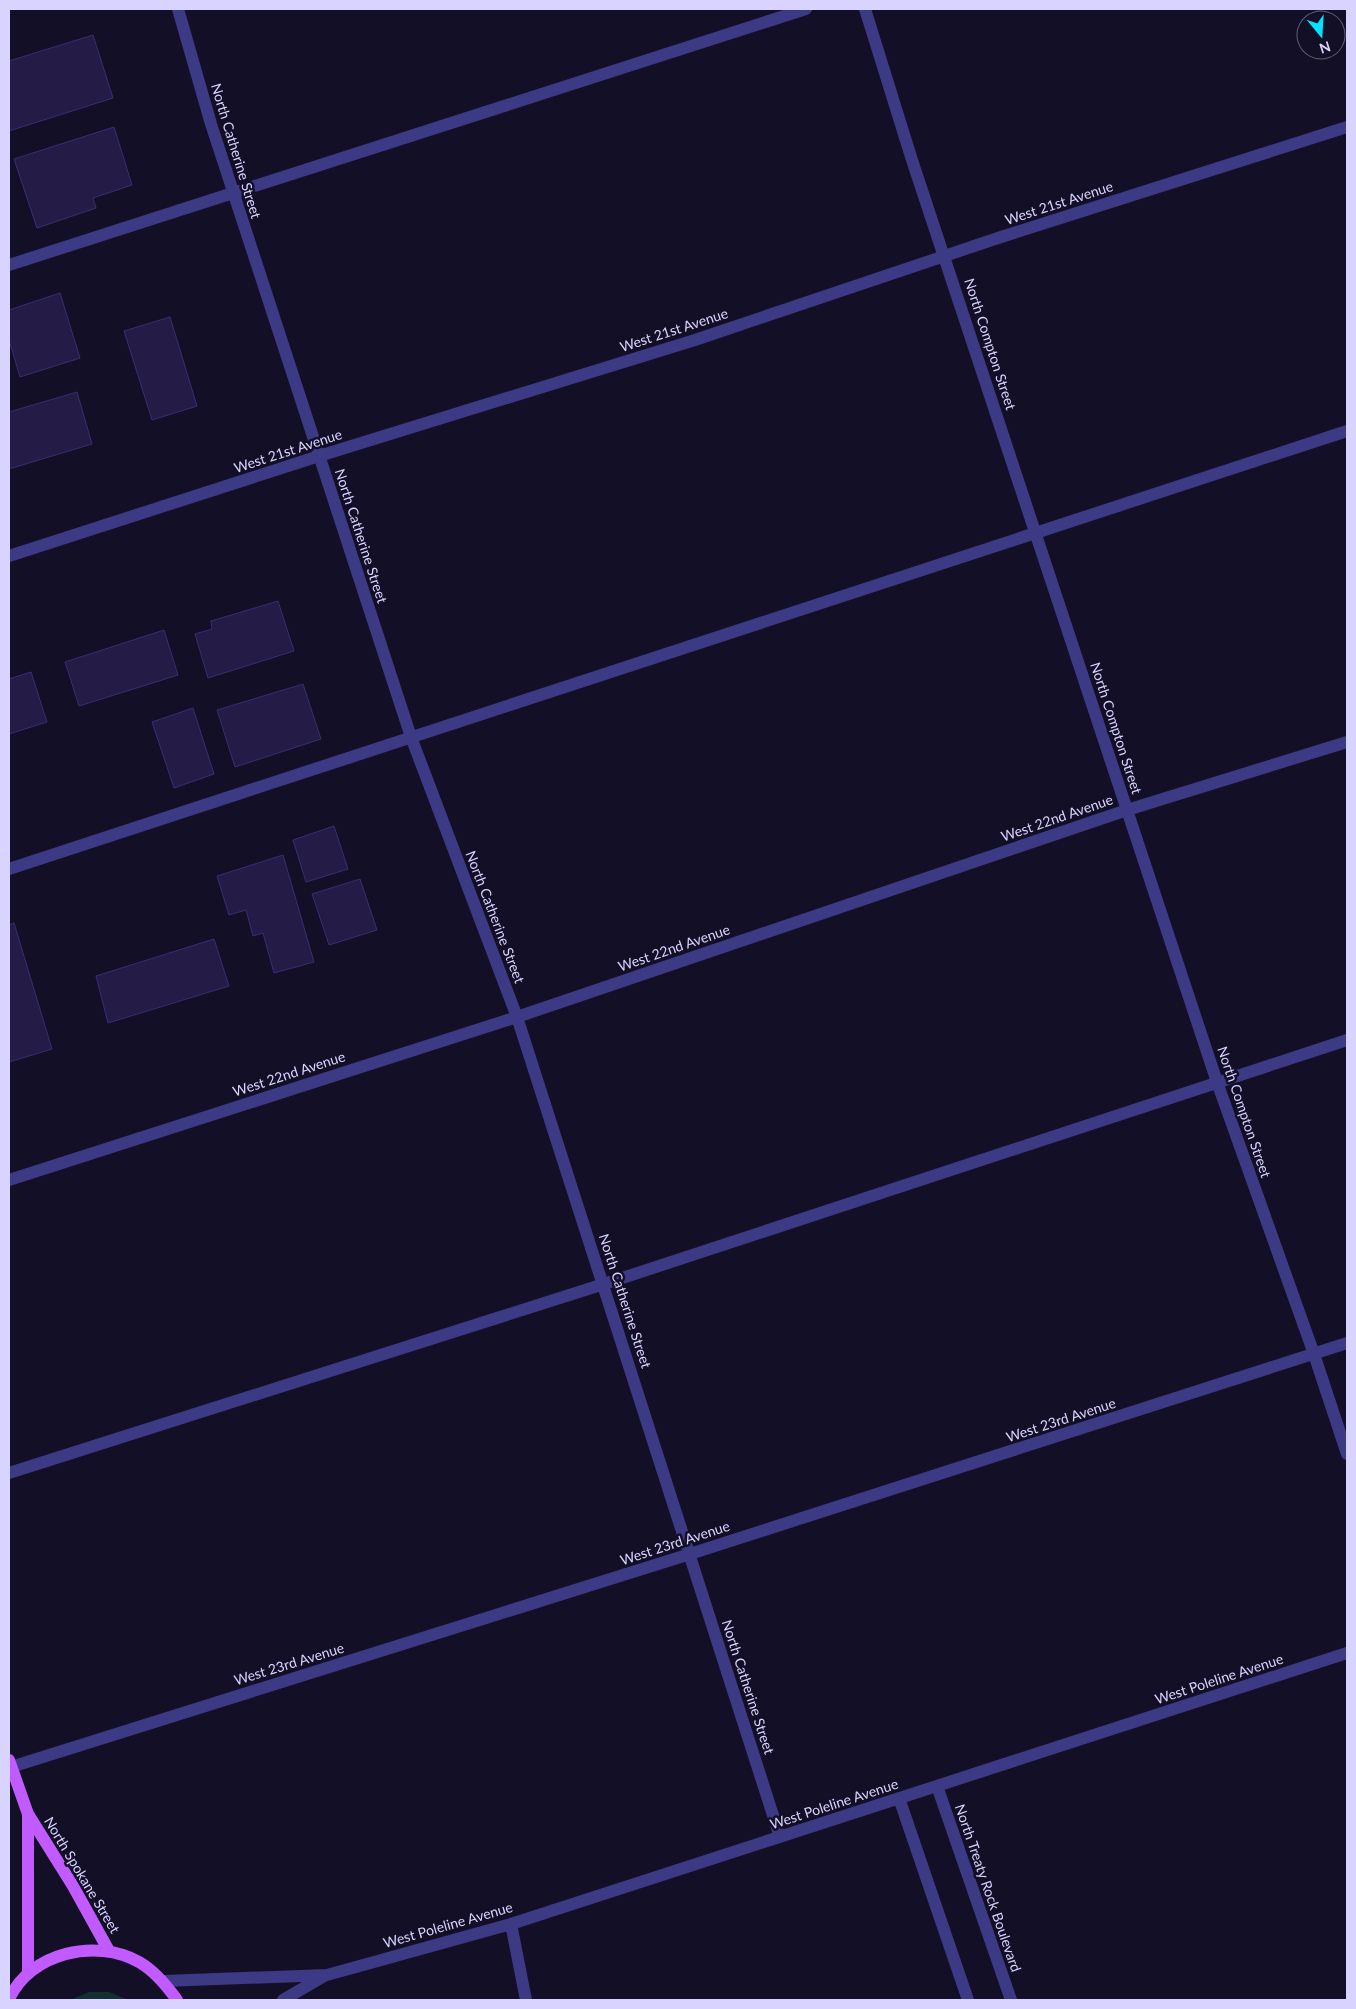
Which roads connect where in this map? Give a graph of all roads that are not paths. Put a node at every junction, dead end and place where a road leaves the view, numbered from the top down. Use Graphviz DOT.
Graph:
graph roads {
  1 [pos="178,9"];
  2 [pos="806,9"];
  3 [pos="865,9"];
  4 [pos="1347,127"];
  5 [pos="233,193"];
  6 [pos="946,257"];
  7 [pos="9,266"];
  8 [pos="1347,431"];
  9 [pos="319,456"];
  10 [pos="1036,534"];
  11 [pos="9,556"];
  12 [pos="411,737"];
  13 [pos="1347,742"];
  14 [pos="1127,810"];
  15 [pos="9,869"];
  16 [pos="517,1017"];
  17 [pos="1347,1040"];
  18 [pos="1216,1082"];
  19 [pos="9,1180"];
  20 [pos="604,1284"];
  21 [pos="1347,1344"];
  22 [pos="1314,1354"];
  23 [pos="1347,1454"];
  24 [pos="9,1473"];
  25 [pos="690,1554"];
  26 [pos="1347,1653"];
  27 [pos="10,1763"];
  28 [pos="937,1786"];
  29 [pos="899,1798"];
  30 [pos="28,1814"];
  31 [pos="780,1837"];
  32 [pos="511,1924"];
  33 [pos="109,1952"];
  34 [pos="28,1974"];
  35 [pos="327,1975"];
  36 [pos="164,1981"];
  37 [pos="9,1999"];
  38 [pos="177,2000"];
  39 [pos="283,2000"];
  40 [pos="526,2000"];
  41 [pos="968,2000"];
  42 [pos="1011,2000"];
  1 -- 5 [label="street, North Catherine Street"];
  2 -- 5 [label="street"];
  3 -- 6 [label="street, North Compton Street"];
  4 -- 6 [label="street, West 21st Avenue"];
  5 -- 7 [label="street"];
  5 -- 9 [label="street, North Catherine Street"];
  6 -- 9 [label="street, West 21st Avenue"];
  6 -- 10 [label="street, North Compton Street"];
  8 -- 10 [label="street"];
  9 -- 11 [label="street, West 21st Avenue"];
  9 -- 12 [label="street, North Catherine Street"];
  10 -- 12 [label="street"];
  10 -- 14 [label="street, North Compton Street"];
  12 -- 15 [label="street"];
  12 -- 16 [label="street, North Catherine Street"];
  13 -- 14 [label="street, West 22nd Avenue"];
  14 -- 16 [label="street, West 22nd Avenue"];
  14 -- 18 [label="street, North Compton Street"];
  16 -- 19 [label="street, West 22nd Avenue"];
  16 -- 20 [label="street, North Catherine Street"];
  17 -- 18 [label="street"];
  18 -- 20 [label="street"];
  18 -- 22 [label="street, North Compton Street"];
  20 -- 24 [label="street"];
  20 -- 25 [label="street, North Catherine Street"];
  21 -- 22 [label="street, West 23rd Avenue"];
  22 -- 23 [label="street, North Compton Street"];
  22 -- 25 [label="street, West 23rd Avenue"];
  25 -- 27 [label="street, West 23rd Avenue"];
  25 -- 31 [label="street, North Catherine Street"];
  26 -- 28 [label="street, West Poleline Avenue"];
  27 -- 30 [label="main road, North Spokane Street"];
  28 -- 29 [label="street, West Poleline Avenue"];
  28 -- 42 [label="street, North Treaty Rock Boulevard"];
  29 -- 31 [label="street, West Poleline Avenue"];
  29 -- 41 [label="street"];
  30 -- 33 [label="main road, North Spokane Street"];
  30 -- 34 [label="main road, North Spokane Street"];
  31 -- 32 [label="street, West Poleline Avenue"];
  32 -- 35 [label="street, West Poleline Avenue"];
  32 -- 40 [label="street"];
  33 -- 34 [label="main road"];
  33 -- 36 [label="main road"];
  34 -- 37 [label="main road"];
  35 -- 36 [label="street, West Poleline Avenue"];
  35 -- 39 [label="street, West Poleline Avenue"];
  36 -- 38 [label="main road"];
}
